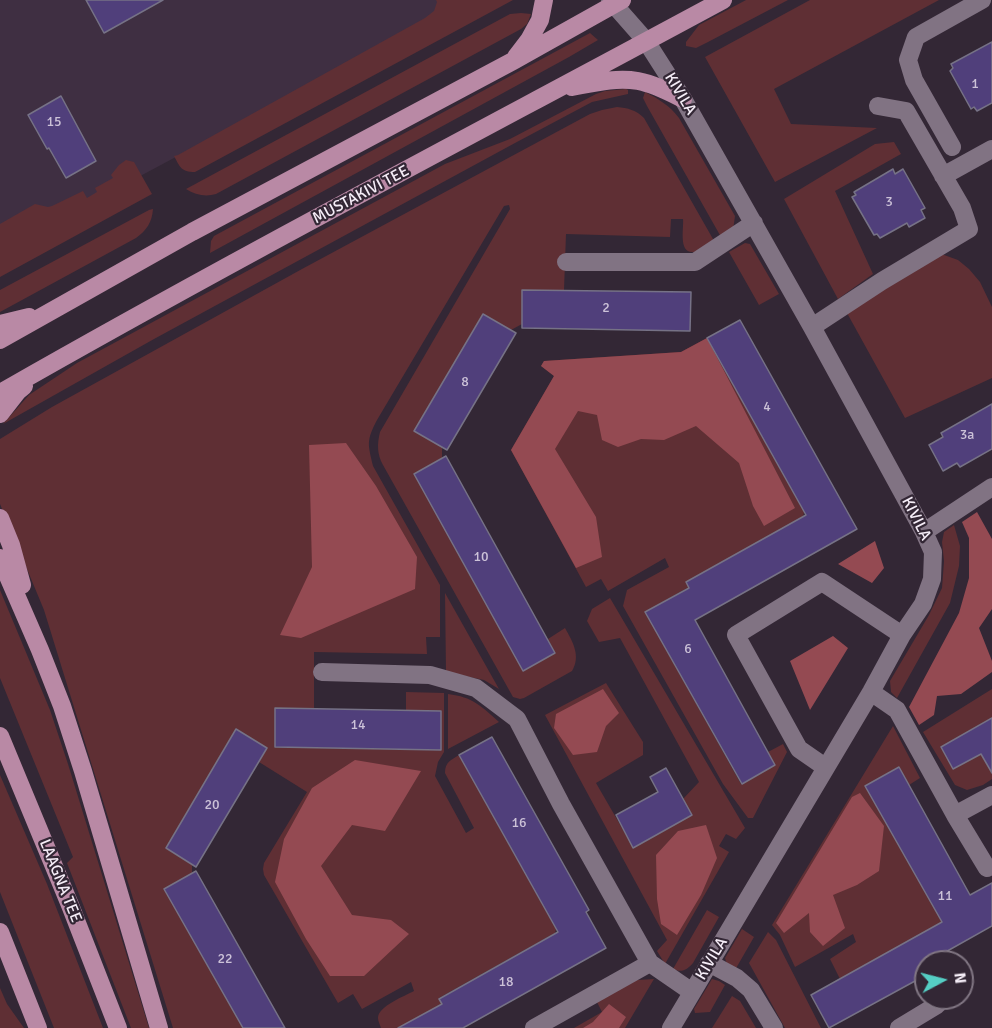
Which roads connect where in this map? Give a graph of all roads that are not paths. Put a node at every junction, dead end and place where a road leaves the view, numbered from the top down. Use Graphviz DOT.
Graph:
graph roads {
  1 [pos="544,0"];
  2 [pos="723,0"];
  3 [pos="982,0"];
  4 [pos="615,2"];
  5 [pos="646,41"];
  6 [pos="513,61"];
  7 [pos="552,91"];
  8 [pos="683,99"];
  9 [pos="878,106"];
  10 [pos="952,147"];
  11 [pos="992,149"];
  12 [pos="943,176"];
  13 [pos="754,223"];
  14 [pos="566,262"];
  15 [pos="51,312"];
  16 [pos="0,324"];
  17 [pos="812,327"];
  18 [pos="0,340"];
  19 [pos="53,363"];
  20 [pos="0,393"];
  21 [pos="0,414"];
  22 [pos="992,487"];
  23 [pos="0,518"];
  24 [pos="924,532"];
  25 [pos="0,558"];
  26 [pos="902,635"];
  27 [pos="40,650"];
  28 [pos="322,672"];
  29 [pos="871,692"];
  30 [pos="0,736"];
  31 [pos="825,767"];
  32 [pos="992,795"];
  33 [pos="955,815"];
  34 [pos="987,868"];
  35 [pos="0,932"];
  36 [pos="650,963"];
  37 [pos="709,963"];
  38 [pos="692,992"];
  39 [pos="928,1010"];
  40 [pos="38,1028"];
  41 [pos="118,1028"];
  42 [pos="159,1028"];
  43 [pos="534,1028"];
  44 [pos="671,1028"];
  45 [pos="774,1028"];
  46 [pos="899,1028"];
  1 -- 6 [label="main road"];
  2 -- 5 [label="main road, MUSTAKIVI TEE"];
  3 -- 10 [label="street"];
  4 -- 5 [label="street, KIVILA"];
  4 -- 6 [label="main road"];
  5 -- 7 [label="main road, MUSTAKIVI TEE"];
  5 -- 8 [label="street, KIVILA"];
  6 -- 15 [label="main road"];
  7 -- 8 [label="main road"];
  7 -- 19 [label="main road, MUSTAKIVI TEE"];
  8 -- 13 [label="street, KIVILA"];
  9 -- 12 [label="street"];
  11 -- 12 [label="street"];
  12 -- 17 [label="street"];
  13 -- 14 [label="street"];
  13 -- 17 [label="street, KIVILA"];
  15 -- 16 [label="main road"];
  15 -- 18 [label="main road"];
  17 -- 24 [label="street, KIVILA"];
  19 -- 20 [label="main road, MUSTAKIVI TEE"];
  19 -- 21 [label="main road"];
  22 -- 24 [label="street"];
  23 -- 27 [label="main road"];
  24 -- 26 [label="street, KIVILA"];
  25 -- 27 [label="main road"];
  26 -- 29 [label="street, KIVILA"];
  26 -- 31 [label="street"];
  27 -- 42 [label="main road"];
  28 -- 36 [label="street"];
  29 -- 31 [label="street, KIVILA"];
  29 -- 33 [label="street"];
  30 -- 41 [label="main road, LAAGNA TEE"];
  31 -- 37 [label="street, KIVILA"];
  32 -- 33 [label="street"];
  33 -- 34 [label="street"];
  35 -- 40 [label="main road"];
  36 -- 38 [label="street"];
  36 -- 43 [label="street"];
  37 -- 38 [label="street, KIVILA"];
  37 -- 45 [label="street"];
  38 -- 44 [label="street, KIVILA"];
  39 -- 46 [label="street"];
}
